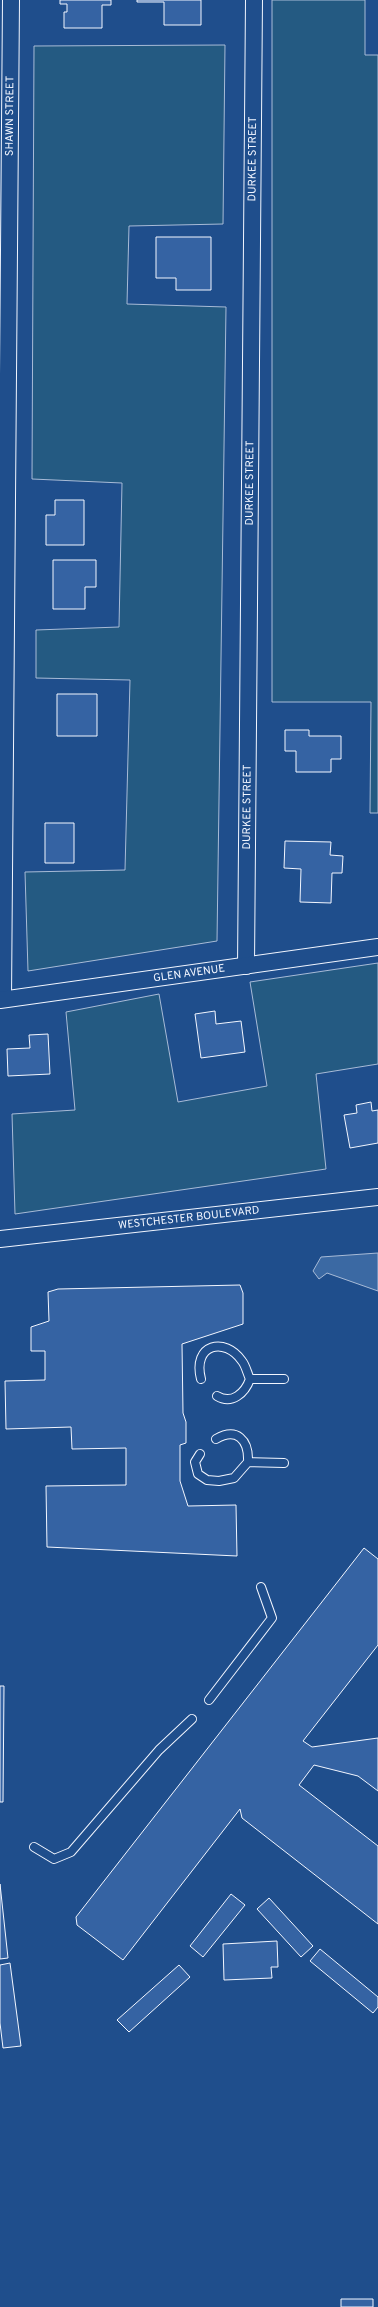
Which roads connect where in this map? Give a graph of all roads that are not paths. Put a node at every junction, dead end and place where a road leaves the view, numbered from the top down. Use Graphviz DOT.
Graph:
graph roads {
  1 [pos="11,0"];
  2 [pos="254,0"];
  3 [pos="378,947"];
  4 [pos="246,966"];
  5 [pos="1,1000"];
  6 [pos="378,1197"];
  7 [pos="0,1238"];
  8 [pos="201,1379"];
  9 [pos="250,1379"];
  10 [pos="284,1379"];
  11 [pos="217,1396"];
  12 [pos="216,1439"];
  13 [pos="200,1454"];
  14 [pos="248,1462"];
  15 [pos="284,1463"];
  16 [pos="261,1588"];
  17 [pos="209,1700"];
  18 [pos="192,1719"];
  19 [pos="34,1846"];
  1 -- 5 [label="street, SHAWN STREET"];
  2 -- 4 [label="street, DURKEE STREET"];
  3 -- 4 [label="street, GLEN AVENUE"];
  4 -- 5 [label="street, GLEN AVENUE"];
  6 -- 7 [label="street, WESTCHESTER BOULEVARD"];
  8 -- 9 [label="lane"];
  9 -- 10 [label="lane"];
  9 -- 11 [label="lane"];
  12 -- 14 [label="lane"];
  13 -- 14 [label="lane"];
  14 -- 15 [label="lane"];
  16 -- 17 [label="lane"];
  18 -- 19 [label="lane"];
}
